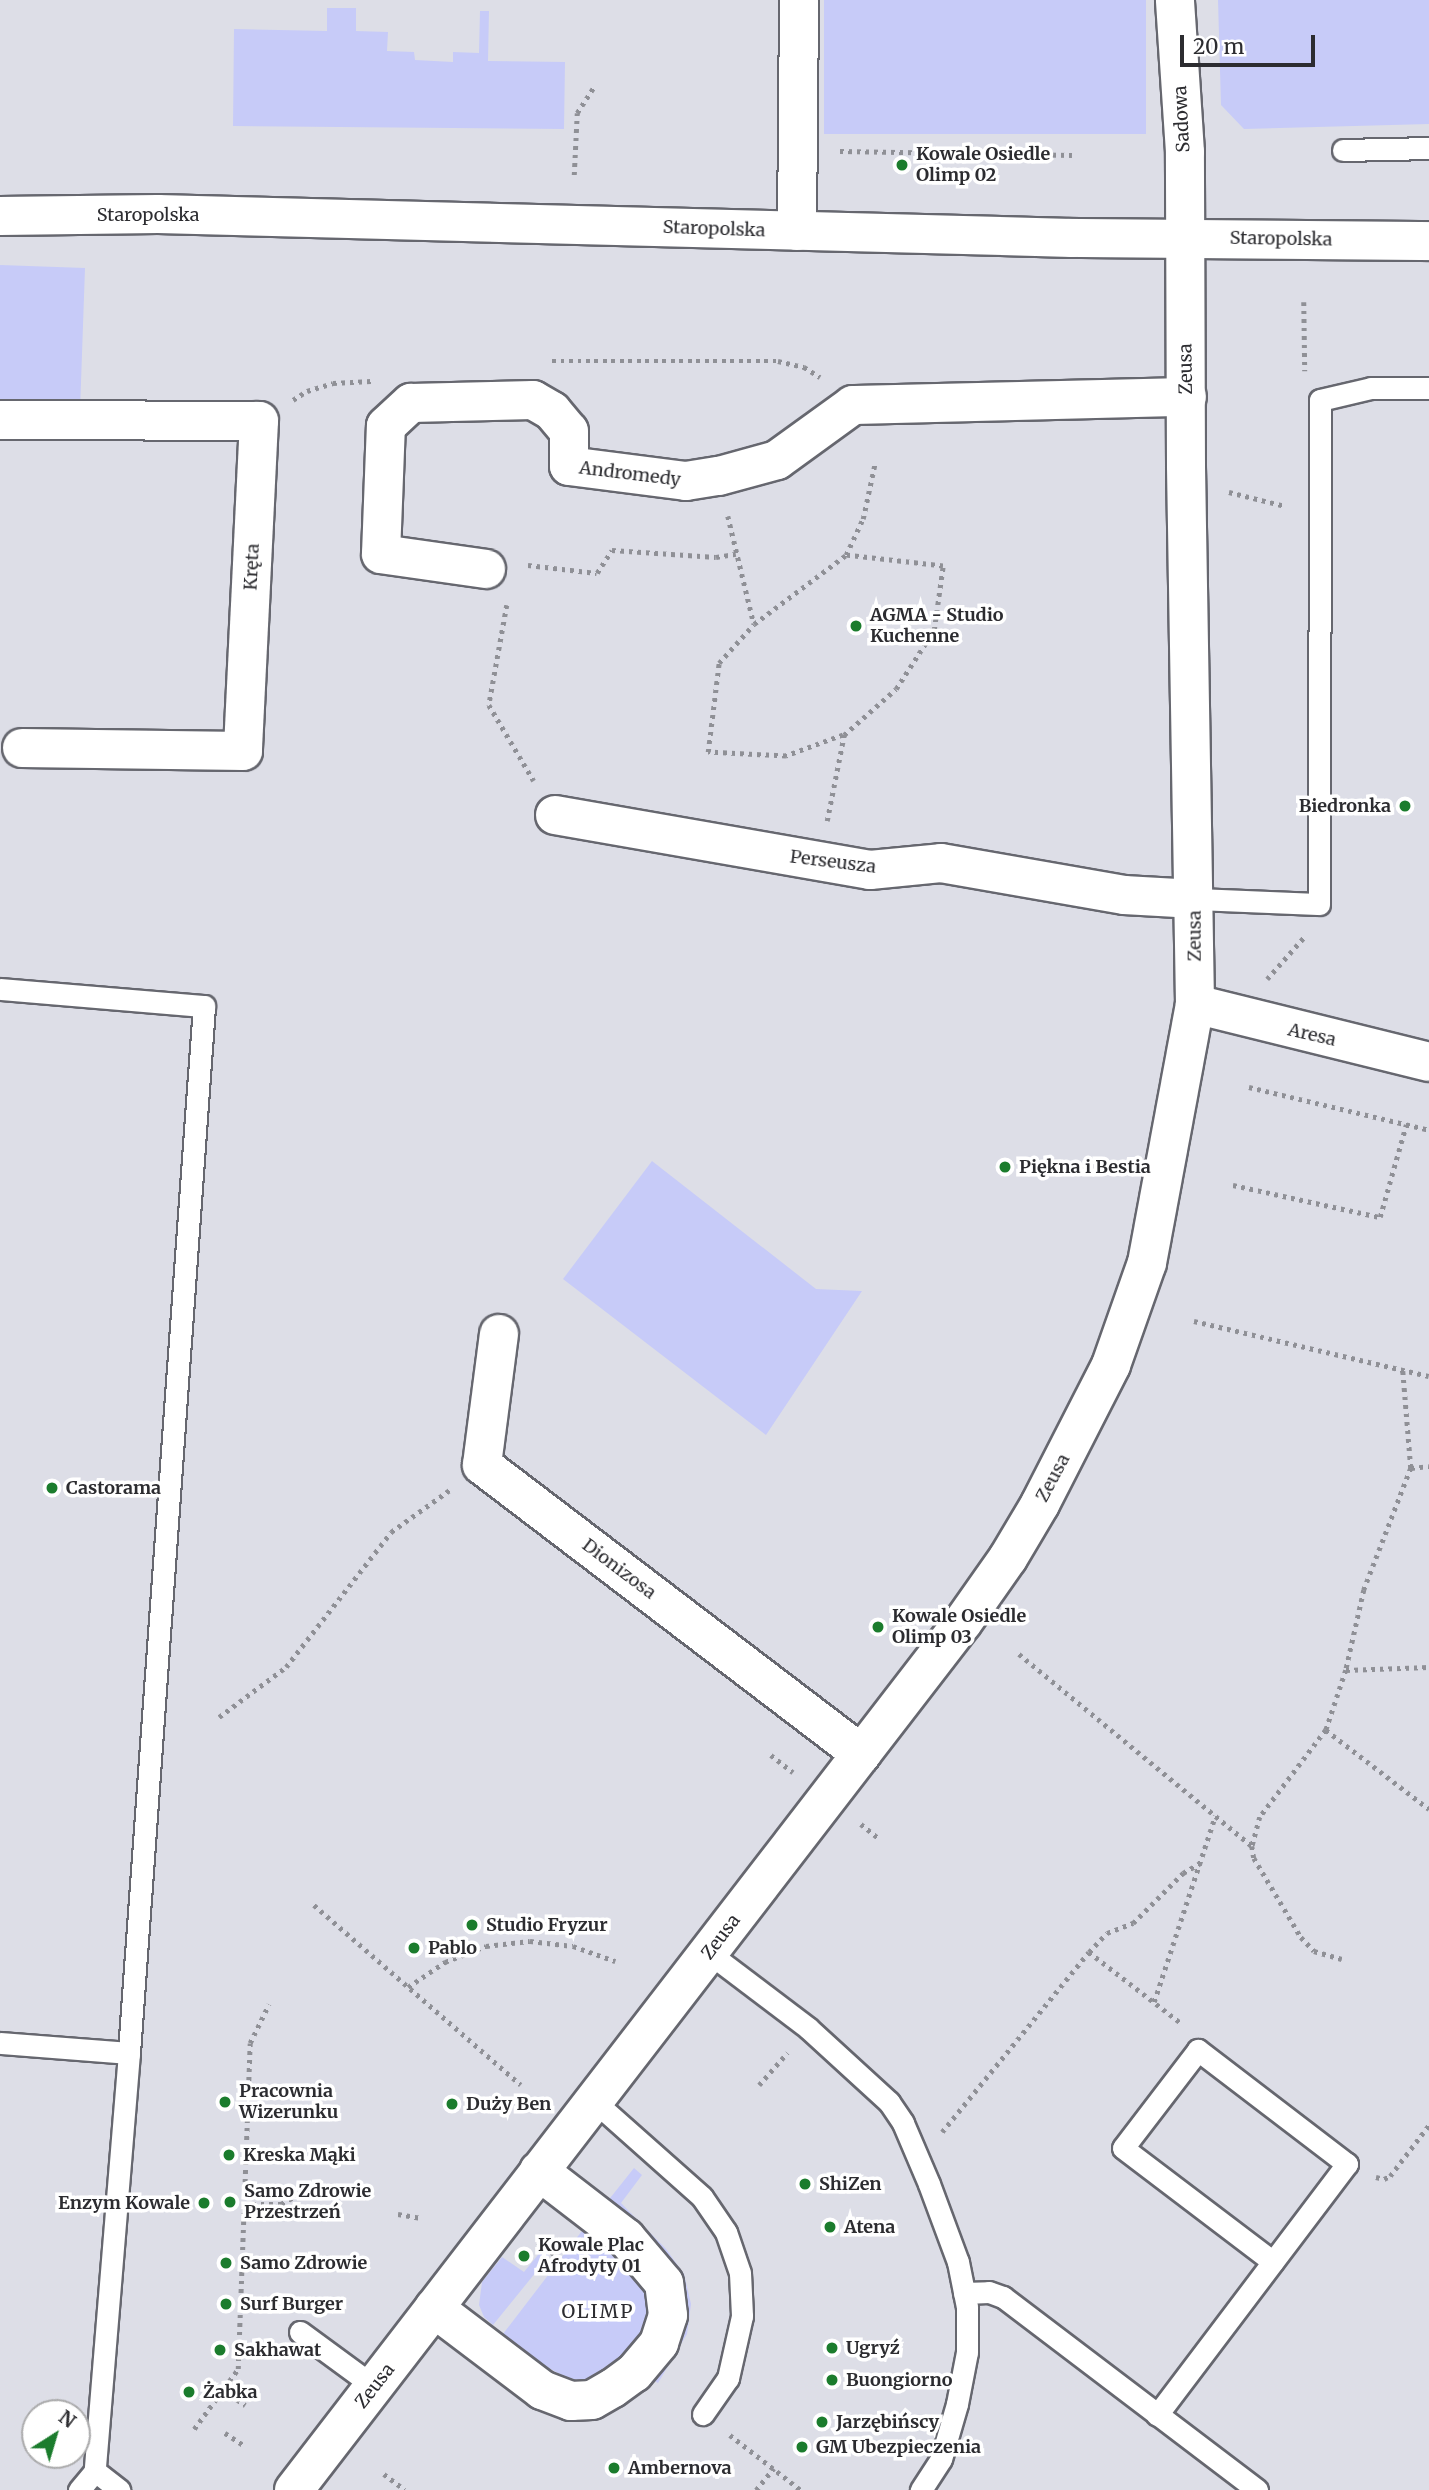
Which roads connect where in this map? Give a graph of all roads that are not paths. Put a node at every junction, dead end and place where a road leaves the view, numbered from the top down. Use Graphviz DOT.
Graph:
graph roads {
  1 [pos="799,0"];
  2 [pos="1175,0"];
  3 [pos="1429,148"];
  4 [pos="1343,150"];
  5 [pos="0,216"];
  6 [pos="797,231"];
  7 [pos="1185,238"];
  8 [pos="1429,241"];
  9 [pos="1429,388"];
  10 [pos="1187,397"];
  11 [pos="0,420"];
  12 [pos="500,571"];
  13 [pos="22,748"];
  14 [pos="555,815"];
  15 [pos="1195,899"];
  16 [pos="0,989"];
  17 [pos="1195,1004"];
  18 [pos="1429,1062"];
  19 [pos="499,1334"];
  20 [pos="861,1754"];
  21 [pos="709,1953"];
  22 [pos="0,2042"];
  23 [pos="128,2053"];
  24 [pos="594,2101"];
  25 [pos="539,2171"];
  26 [pos="1273,2262"];
  27 [pos="964,2293"];
  28 [pos="435,2308"];
  29 [pos="300,2332"];
  30 [pos="375,2388"];
  31 [pos="703,2414"];
  32 [pos="1157,2415"];
  33 [pos="95,2471"];
  34 [pos="79,2490"];
  35 [pos="119,2490"];
  36 [pos="294,2490"];
  37 [pos="921,2490"];
  38 [pos="1257,2490"];
  1 -- 6 [label="street"];
  2 -- 7 [label="street, Sadowa"];
  3 -- 4 [label="lane"];
  5 -- 6 [label="street, Staropolska"];
  6 -- 7 [label="street, Staropolska"];
  7 -- 8 [label="street, Staropolska"];
  7 -- 10 [label="street, Zeusa"];
  9 -- 15 [label="lane"];
  10 -- 12 [label="street, Andromedy"];
  10 -- 15 [label="street, Zeusa"];
  11 -- 13 [label="street, Kręta"];
  14 -- 15 [label="street, Perseusza"];
  15 -- 17 [label="street, Zeusa"];
  16 -- 23 [label="lane"];
  17 -- 18 [label="street, Aresa"];
  17 -- 20 [label="street, Zeusa"];
  19 -- 20 [label="street, Dionizosa"];
  20 -- 21 [label="street, Zeusa"];
  21 -- 24 [label="street, Zeusa"];
  21 -- 27 [label="lane"];
  22 -- 23 [label="lane"];
  23 -- 33 [label="lane"];
  24 -- 25 [label="street, Zeusa"];
  24 -- 31 [label="lane"];
  25 -- 28 [label="street, Zeusa"];
  25 -- 28 [label="street"];
  26 -- 26 [label="lane"];
  26 -- 32 [label="lane"];
  27 -- 32 [label="lane"];
  27 -- 37 [label="lane"];
  28 -- 30 [label="street, Zeusa"];
  29 -- 30 [label="lane"];
  30 -- 36 [label="street, Zeusa"];
  32 -- 38 [label="lane"];
  33 -- 34 [label="lane"];
  33 -- 35 [label="lane"];
}
